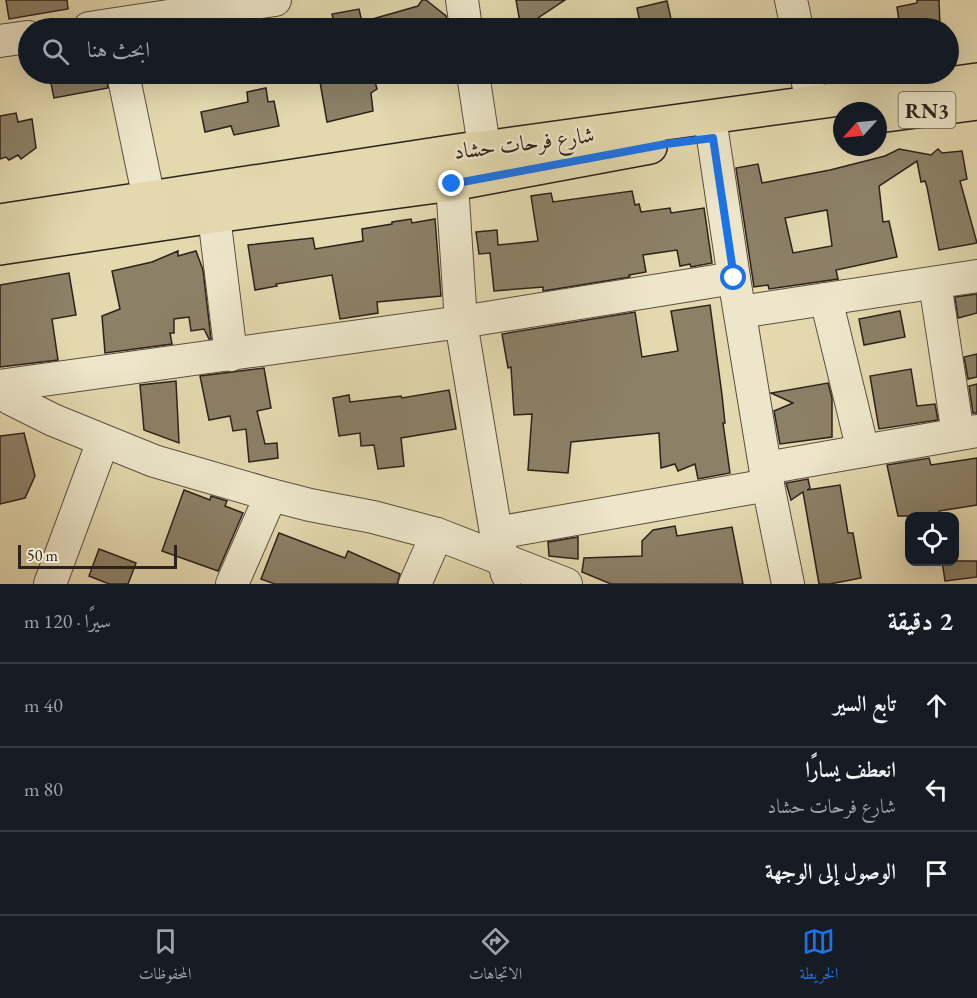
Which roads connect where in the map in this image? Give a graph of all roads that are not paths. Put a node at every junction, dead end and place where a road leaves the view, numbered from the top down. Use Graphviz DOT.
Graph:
graph roads {
  1 [pos="275,0"];
  2 [pos="462,0"];
  3 [pos="791,0"];
  4 [pos="130,18"];
  5 [pos="465,18"];
  6 [pos="795,18"];
  7 [pos="18,38"];
  8 [pos="0,41"];
  9 [pos="977,80"];
  10 [pos="125,84"];
  11 [pos="475,84"];
  12 [pos="809,88"];
  13 [pos="977,103"];
  14 [pos="893,107"];
  15 [pos="833,121"];
  16 [pos="712,128"];
  17 [pos="487,163"];
  18 [pos="452,184"];
  19 [pos="149,199"];
  20 [pos="214,216"];
  21 [pos="0,221"];
  22 [pos="0,248"];
  23 [pos="977,276"];
  24 [pos="734,278"];
  25 [pos="935,283"];
  26 [pos="826,299"];
  27 [pos="740,312"];
  28 [pos="461,322"];
  29 [pos="231,355"];
  30 [pos="0,386"];
  31 [pos="0,391"];
  32 [pos="967,433"];
  33 [pos="103,441"];
  34 [pos="863,451"];
  35 [pos="767,476"];
  36 [pos="271,495"];
  37 [pos="437,534"];
  38 [pos="503,559"];
  39 [pos="50,584"];
  40 [pos="232,584"];
  41 [pos="415,584"];
  42 [pos="566,584"];
  43 [pos="788,584"];
  1 -- 4 [label="street"];
  2 -- 5 [label="street"];
  3 -- 6 [label="street"];
  7 -- 8 [label="street"];
  9 -- 14 [label="main road, شارع فرحات حشاد / RN3"];
  10 -- 19 [label="street"];
  11 -- 17 [label="street"];
  12 -- 14 [label="main road, شارع فرحات حشاد / RN3"];
  12 -- 16 [label="main road, شارع فرحات حشاد / RN3"];
  13 -- 14 [label="main road, شارع فرحات حشاد / RN3"];
  15 -- 16 [label="main road, شارع فرحات حشاد / RN3"];
  16 -- 17 [label="main road, شارع فرحات حشاد / RN3"];
  16 -- 24 [label="street"];
  17 -- 18 [label="main road, شارع فرحات حشاد / RN3"];
  17 -- 19 [label="main road, شارع فرحات حشاد / RN3"];
  18 -- 20 [label="main road, شارع فرحات حشاد / RN3"];
  18 -- 28 [label="street"];
  19 -- 21 [label="main road, شارع فرحات حشاد / RN3"];
  20 -- 22 [label="main road, شارع فرحات حشاد / RN3"];
  20 -- 29 [label="street"];
  23 -- 25 [label="street"];
  24 -- 27 [label="street"];
  24 -- 28 [label="street"];
  25 -- 26 [label="street"];
  25 -- 32 [label="street"];
  26 -- 27 [label="street"];
  26 -- 34 [label="street"];
  27 -- 35 [label="street"];
  28 -- 29 [label="street"];
  28 -- 38 [label="street"];
  29 -- 30 [label="street"];
  31 -- 33 [label="street"];
  32 -- 34 [label="street"];
  33 -- 36 [label="street"];
  33 -- 39 [label="street"];
  34 -- 35 [label="street"];
  35 -- 38 [label="street"];
  35 -- 43 [label="street"];
  36 -- 37 [label="street"];
  36 -- 40 [label="street"];
  37 -- 38 [label="street"];
  37 -- 41 [label="street"];
  38 -- 42 [label="street"];
}
